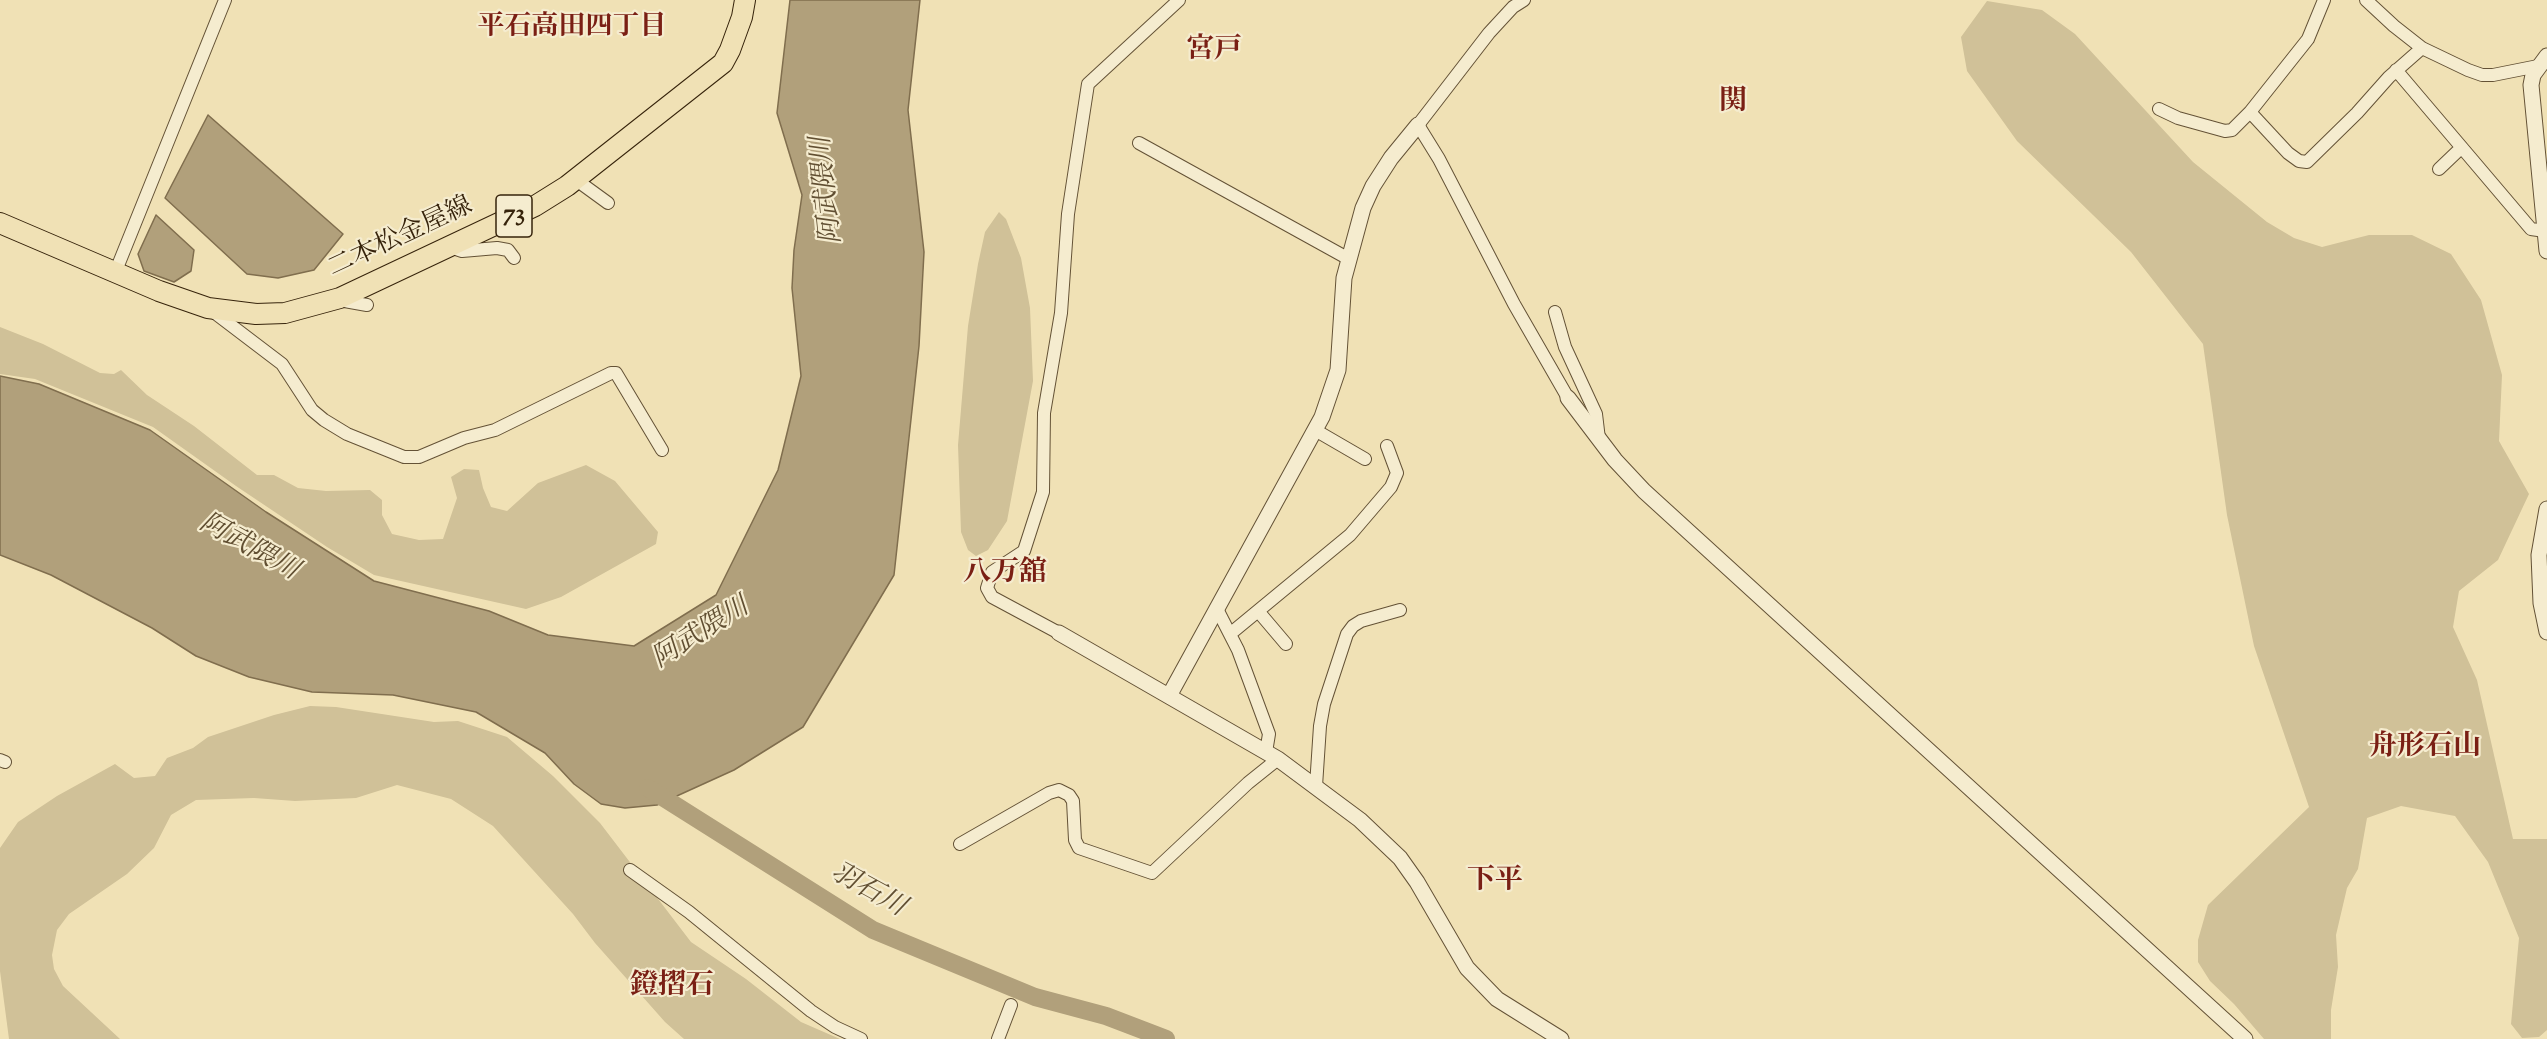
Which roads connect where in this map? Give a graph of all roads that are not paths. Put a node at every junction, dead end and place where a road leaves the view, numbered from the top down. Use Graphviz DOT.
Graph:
graph roads {
  1 [pos="225,0"];
  2 [pos="745,0"];
  3 [pos="1179,0"];
  4 [pos="1524,0"];
  5 [pos="2324,0"];
  6 [pos="2366,0"];
  7 [pos="2422,48"];
  8 [pos="2542,61"];
  9 [pos="2375,73"];
  10 [pos="2392,74"];
  11 [pos="2159,109"];
  12 [pos="2250,112"];
  13 [pos="1418,125"];
  14 [pos="1139,143"];
  15 [pos="2461,148"];
  16 [pos="2439,169"];
  17 [pos="575,179"];
  18 [pos="2544,196"];
  19 [pos="608,203"];
  20 [pos="0,223"];
  21 [pos="2545,231"];
  22 [pos="450,247"];
  23 [pos="2547,251"];
  24 [pos="514,258"];
  25 [pos="1349,259"];
  26 [pos="115,273"];
  27 [pos="335,300"];
  28 [pos="367,305"];
  29 [pos="208,308"];
  30 [pos="1555,312"];
  31 [pos="1568,398"];
  32 [pos="1316,430"];
  33 [pos="1599,440"];
  34 [pos="1387,446"];
  35 [pos="662,450"];
  36 [pos="1365,459"];
  37 [pos="2547,509"];
  38 [pos="1217,609"];
  39 [pos="1400,610"];
  40 [pos="1258,611"];
  41 [pos="2547,632"];
  42 [pos="1059,633"];
  43 [pos="1230,634"];
  44 [pos="1286,644"];
  45 [pos="1169,696"];
  46 [pos="1272,756"];
  47 [pos="1316,786"];
  48 [pos="960,844"];
  49 [pos="630,870"];
  50 [pos="1011,1005"];
  51 [pos="861,1039"];
  52 [pos="998,1039"];
  53 [pos="1561,1039"];
  54 [pos="2245,1039"];
  1 -- 26 [label="street"];
  2 -- 17 [label="main road, 二本松金屋線 / 73"];
  3 -- 42 [label="street"];
  4 -- 13 [label="street"];
  5 -- 12 [label="street"];
  6 -- 7 [label="street"];
  7 -- 8 [label="street"];
  7 -- 10 [label="street"];
  8 -- 18 [label="street"];
  9 -- 10 [label="street"];
  10 -- 12 [label="street"];
  10 -- 15 [label="street"];
  11 -- 12 [label="street"];
  13 -- 25 [label="street"];
  13 -- 31 [label="street"];
  14 -- 25 [label="street"];
  15 -- 16 [label="street"];
  15 -- 21 [label="street"];
  17 -- 19 [label="street"];
  17 -- 22 [label="main road, 二本松金屋線 / 73"];
  18 -- 21 [label="street"];
  20 -- 26 [label="main road, 二本松金屋線 / 73"];
  21 -- 23 [label="street"];
  22 -- 24 [label="street"];
  22 -- 27 [label="main road, 二本松金屋線 / 73"];
  25 -- 32 [label="street"];
  26 -- 29 [label="main road, 二本松金屋線 / 73"];
  27 -- 28 [label="street"];
  27 -- 29 [label="main road, 二本松金屋線 / 73"];
  29 -- 35 [label="street"];
  30 -- 33 [label="street"];
  31 -- 33 [label="street"];
  32 -- 36 [label="street"];
  32 -- 38 [label="street"];
  33 -- 54 [label="street"];
  34 -- 40 [label="street"];
  37 -- 41 [label="street"];
  38 -- 43 [label="street"];
  38 -- 45 [label="street"];
  39 -- 47 [label="street"];
  40 -- 43 [label="street"];
  40 -- 44 [label="street"];
  42 -- 45 [label="street"];
  43 -- 46 [label="street"];
  45 -- 46 [label="street"];
  46 -- 47 [label="street"];
  46 -- 48 [label="street"];
  47 -- 53 [label="street"];
  49 -- 51 [label="street"];
  50 -- 52 [label="street"];
}
